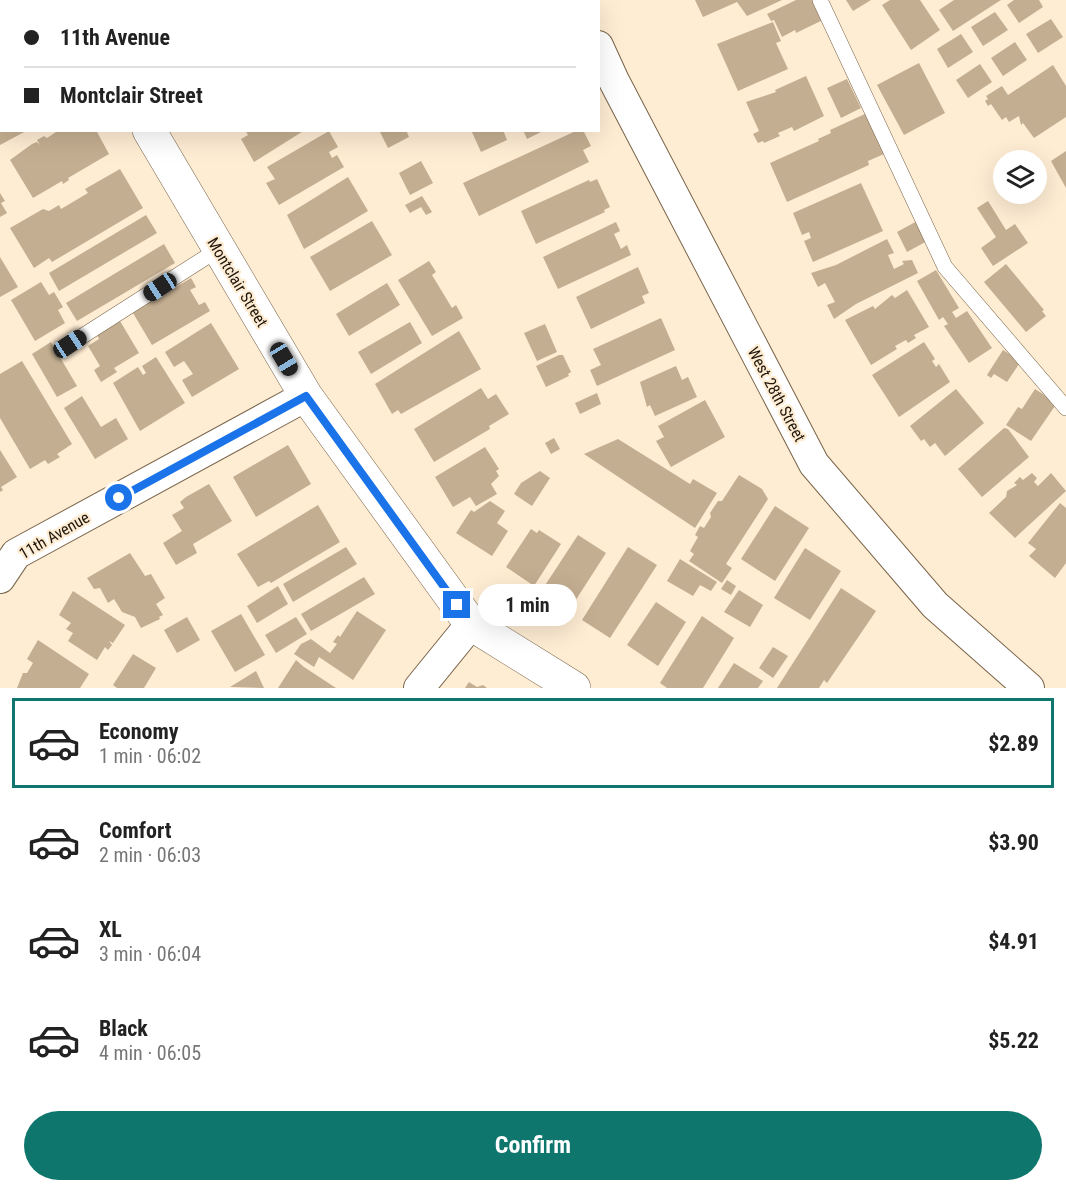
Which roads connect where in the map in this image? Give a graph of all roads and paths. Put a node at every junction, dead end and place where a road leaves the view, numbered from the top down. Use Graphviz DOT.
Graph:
graph roads {
  1 [pos="820,0"];
  2 [pos="600,50"];
  3 [pos="150,132"];
  4 [pos="219,249"];
  5 [pos="70,344"];
  6 [pos="306,396"];
  7 [pos="1066,408"];
  8 [pos="0,578"];
  9 [pos="471,624"];
  10 [pos="419,688"];
  11 [pos="574,688"];
  12 [pos="1029,688"];
  1 -- 7 [label="lane"];
  2 -- 12 [label="street, West 28th Street"];
  3 -- 4 [label="street, Montclair Street"];
  4 -- 5 [label="lane"];
  4 -- 6 [label="street, Montclair Street"];
  6 -- 8 [label="street, 11th Avenue"];
  6 -- 9 [label="street, Montclair Street"];
  9 -- 10 [label="street"];
  9 -- 11 [label="street, Montclair Street"];
}
